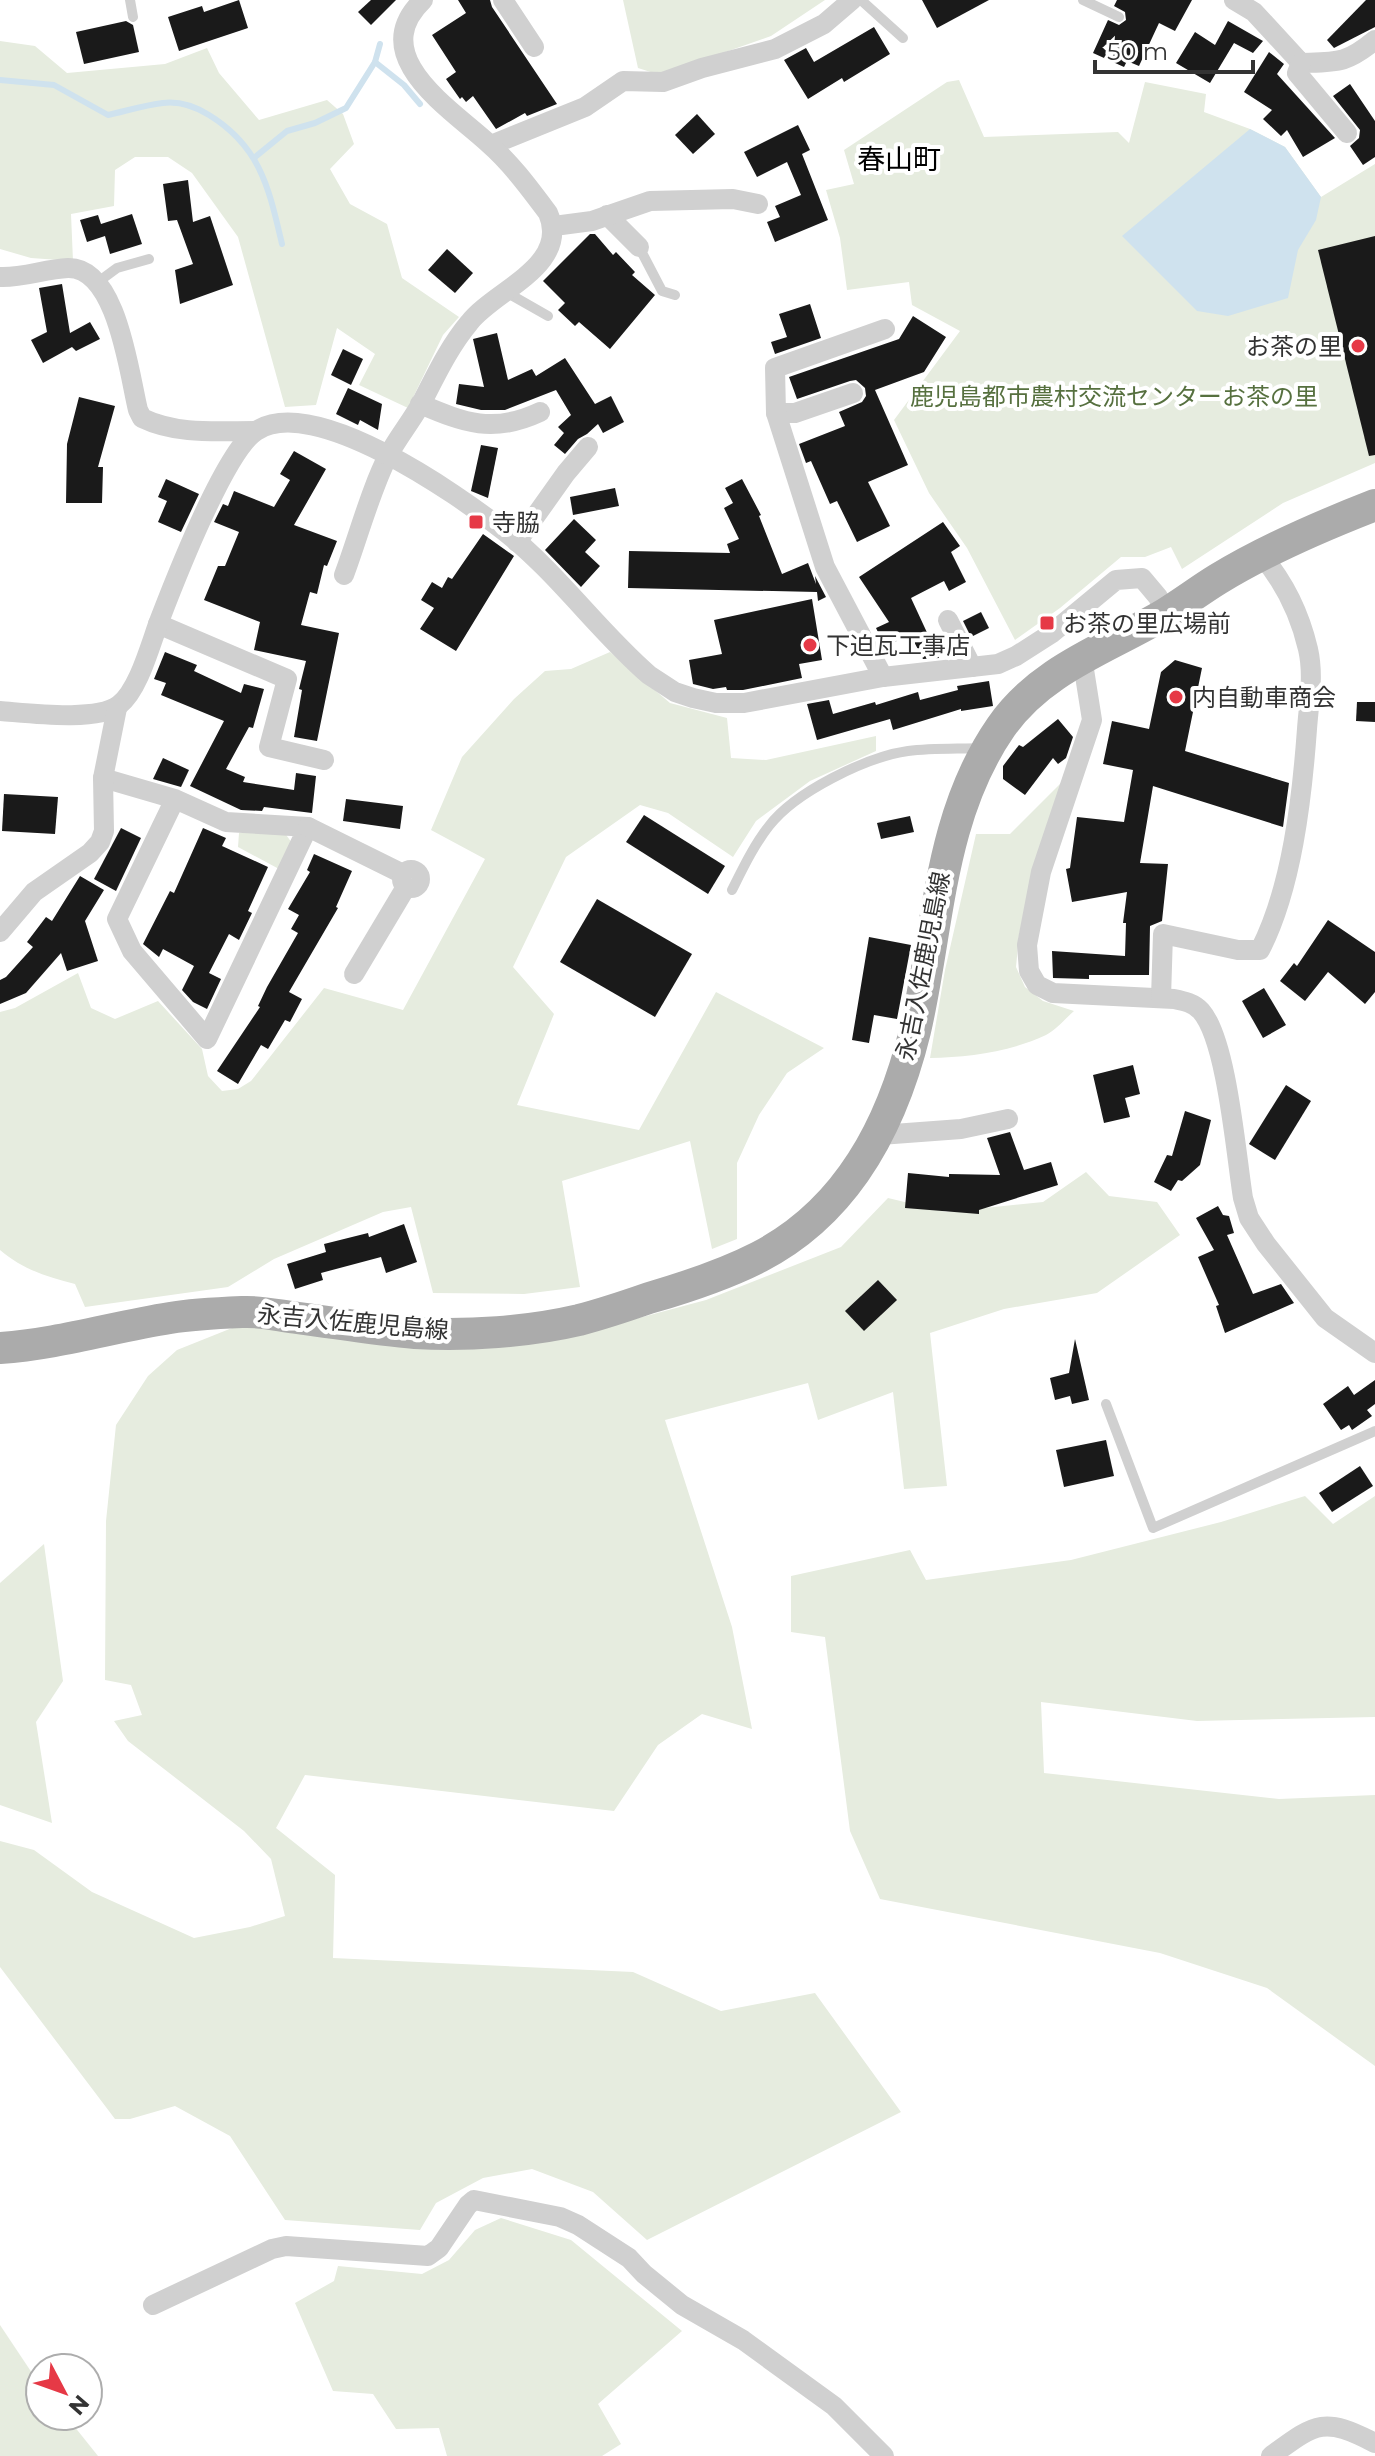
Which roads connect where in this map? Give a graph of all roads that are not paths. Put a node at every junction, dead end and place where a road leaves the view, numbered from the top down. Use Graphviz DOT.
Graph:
graph roads {
  1 [pos="130,0"];
  2 [pos="423,0"];
  3 [pos="503,0"];
  4 [pos="852,0"];
  5 [pos="861,0"];
  6 [pos="1083,0"];
  7 [pos="1234,0"];
  8 [pos="133,17"];
  9 [pos="1119,17"];
  10 [pos="903,38"];
  11 [pos="1375,40"];
  12 [pos="534,47"];
  13 [pos="1301,63"];
  14 [pos="1347,133"];
  15 [pos="491,145"];
  16 [pos="758,204"];
  17 [pos="607,215"];
  18 [pos="554,226"];
  19 [pos="639,247"];
  20 [pos="149,259"];
  21 [pos="0,277"];
  22 [pos="98,282"];
  23 [pos="506,292"];
  24 [pos="675,295"];
  25 [pos="548,316"];
  26 [pos="885,329"];
  27 [pos="853,393"];
  28 [pos="420,404"];
  29 [pos="540,412"];
  30 [pos="776,413"];
  31 [pos="255,431"];
  32 [pos="588,447"];
  33 [pos="388,455"];
  34 [pos="1375,505"];
  35 [pos="517,542"];
  36 [pos="1262,556"];
  37 [pos="344,575"];
  38 [pos="1165,614"];
  39 [pos="948,620"];
  40 [pos="158,624"];
  41 [pos="1082,657"];
  42 [pos="972,667"];
  43 [pos="883,677"];
  44 [pos="117,708"];
  45 [pos="0,711"];
  46 [pos="988,748"];
  47 [pos="324,760"];
  48 [pos="103,778"];
  49 [pos="175,799"];
  50 [pos="308,827"];
  51 [pos="732,890"];
  52 [pos="0,932"];
  53 [pos="354,974"];
  54 [pos="1161,998"];
  55 [pos="1008,1119"];
  56 [pos="880,1135"];
  57 [pos="0,1348"];
  58 [pos="1375,1353"];
  59 [pos="1106,1404"];
  60 [pos="1375,1431"];
  61 [pos="153,2305"];
  62 [pos="1375,2443"];
  63 [pos="884,2456"];
  64 [pos="1271,2456"];
  1 -- 8 [label="lane"];
  2 -- 15 [label="street"];
  3 -- 12 [label="street"];
  4 -- 15 [label="street"];
  5 -- 10 [label="lane"];
  6 -- 9 [label="lane"];
  7 -- 13 [label="street"];
  11 -- 13 [label="street"];
  13 -- 14 [label="street"];
  15 -- 18 [label="street"];
  16 -- 17 [label="street"];
  17 -- 18 [label="street"];
  17 -- 19 [label="street"];
  18 -- 23 [label="street"];
  19 -- 24 [label="lane"];
  20 -- 22 [label="lane"];
  21 -- 22 [label="street"];
  22 -- 31 [label="street"];
  23 -- 25 [label="lane"];
  23 -- 28 [label="street"];
  26 -- 30 [label="street"];
  27 -- 30 [label="street"];
  28 -- 29 [label="street"];
  28 -- 33 [label="street"];
  30 -- 43 [label="street"];
  31 -- 33 [label="street"];
  31 -- 40 [label="street"];
  32 -- 35 [label="street"];
  33 -- 35 [label="street"];
  33 -- 37 [label="street"];
  34 -- 36 [label="main road, 永吉入佐鹿児島線"];
  35 -- 43 [label="street"];
  36 -- 38 [label="main road, 永吉入佐鹿児島線"];
  36 -- 54 [label="street"];
  38 -- 41 [label="main road, 永吉入佐鹿児島線"];
  38 -- 42 [label="street"];
  39 -- 42 [label="street"];
  40 -- 44 [label="street"];
  40 -- 47 [label="street"];
  41 -- 46 [label="main road, 永吉入佐鹿児島線"];
  41 -- 54 [label="street"];
  42 -- 43 [label="street"];
  44 -- 45 [label="street"];
  44 -- 48 [label="street"];
  46 -- 51 [label="lane"];
  46 -- 56 [label="main road, 永吉入佐鹿児島線"];
  48 -- 49 [label="street"];
  48 -- 52 [label="street"];
  49 -- 50 [label="street"];
  49 -- 50 [label="street"];
  50 -- 53 [label="street"];
  54 -- 58 [label="street"];
  55 -- 56 [label="street"];
  56 -- 57 [label="main road, 永吉入佐鹿児島線"];
  59 -- 60 [label="lane"];
  61 -- 63 [label="street"];
  62 -- 64 [label="street"];
}
